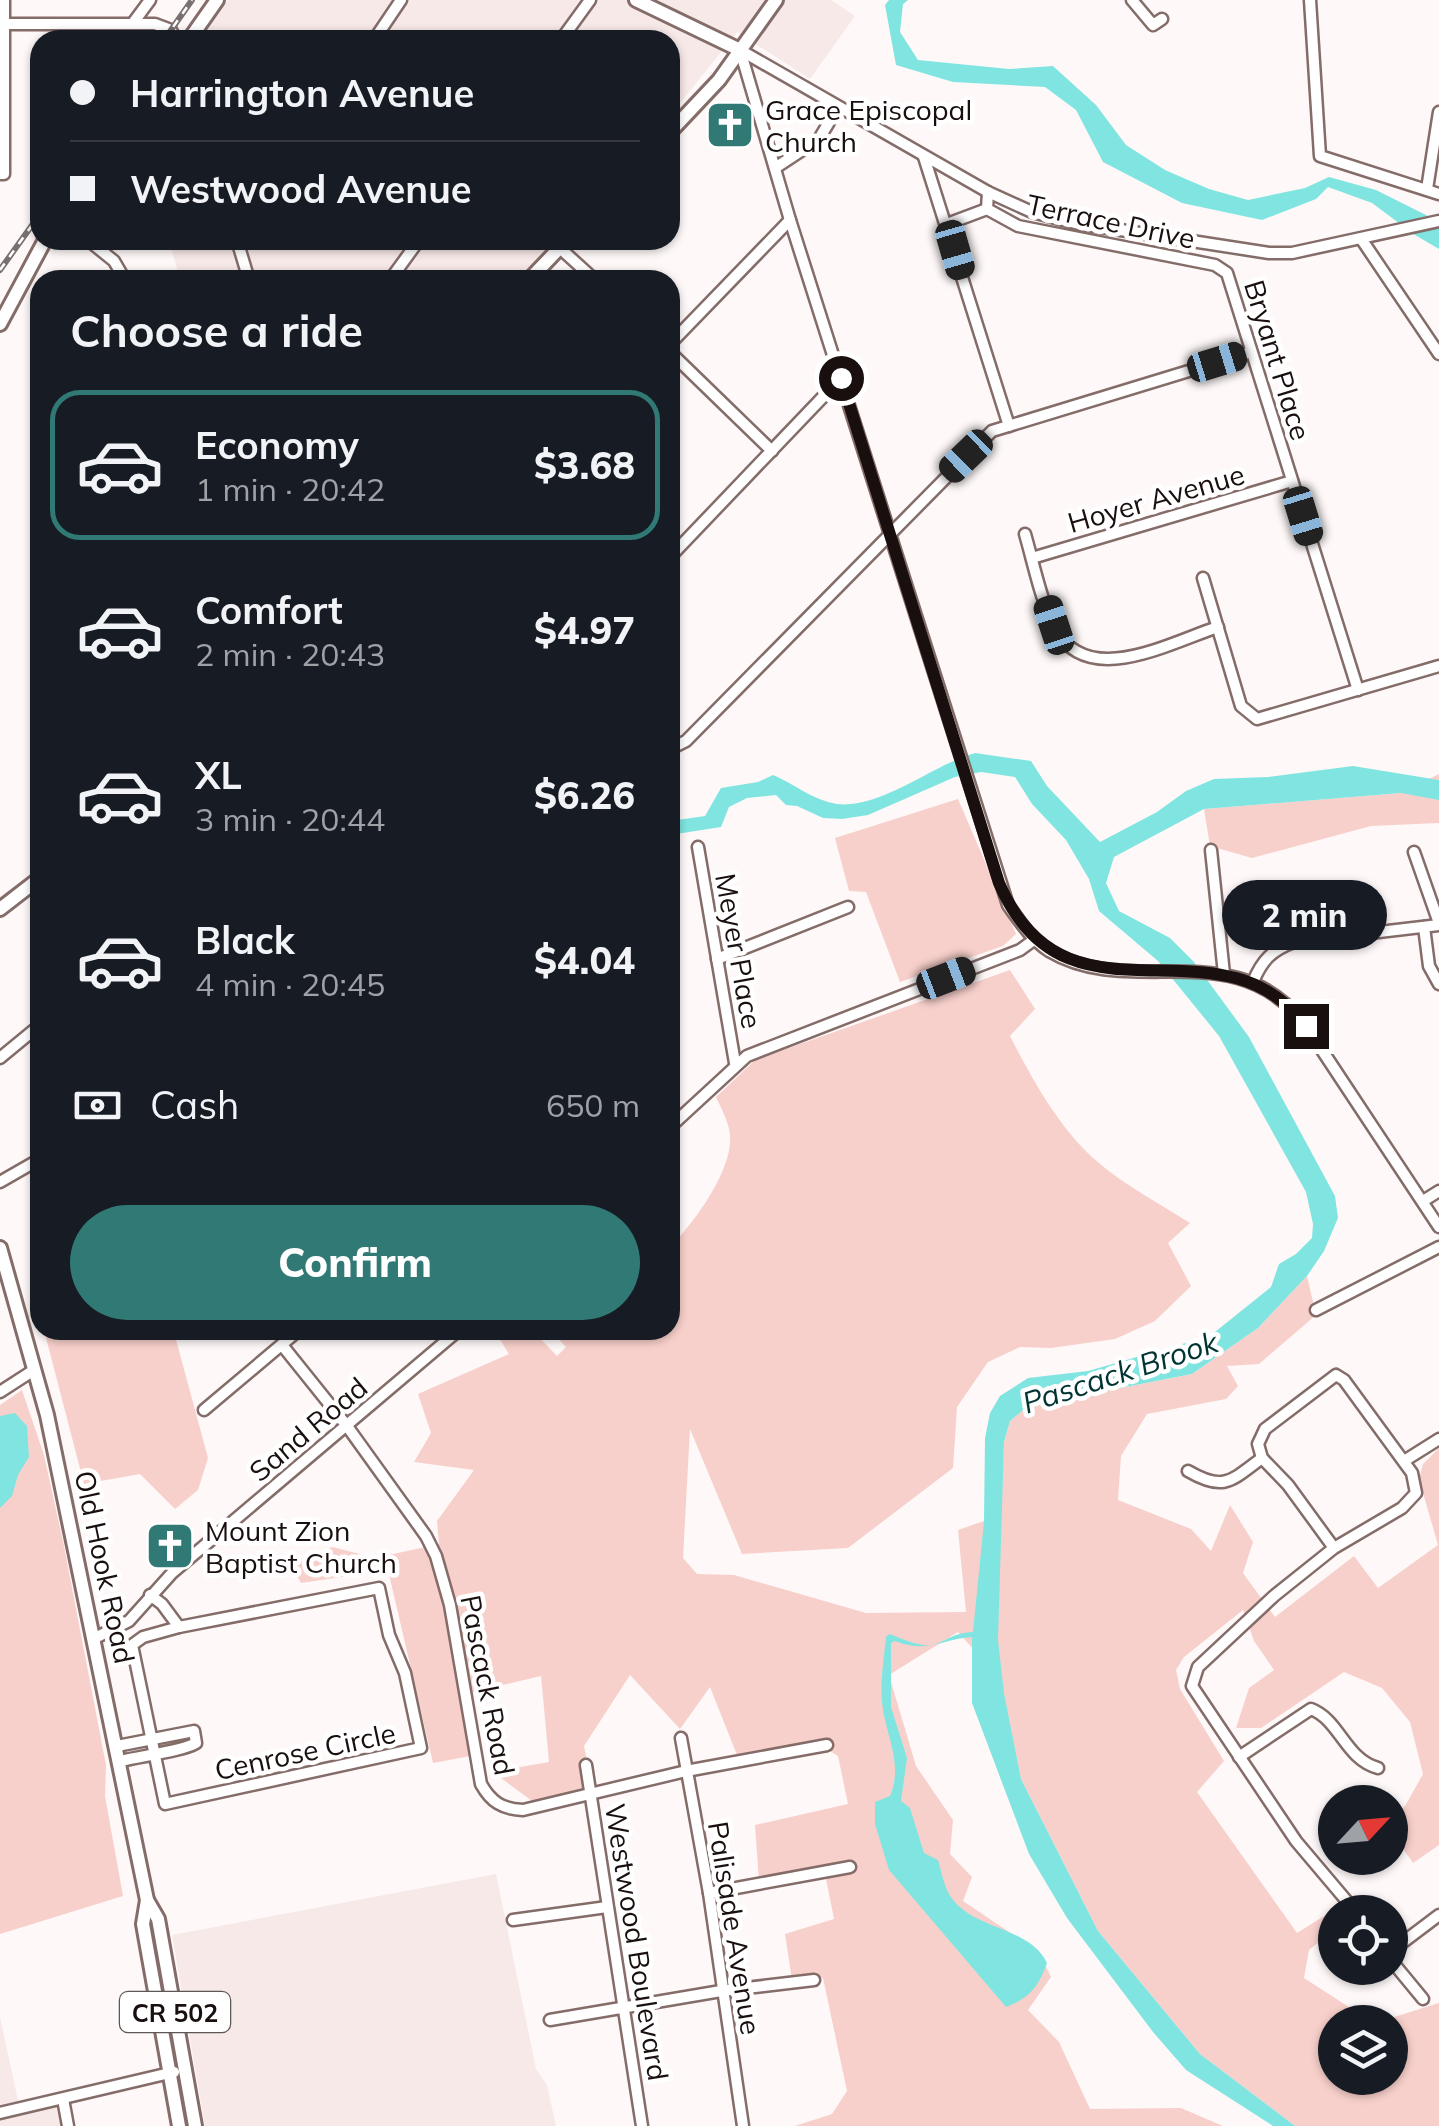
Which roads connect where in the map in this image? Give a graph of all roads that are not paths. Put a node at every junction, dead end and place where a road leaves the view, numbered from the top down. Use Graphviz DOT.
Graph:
graph roads {
  1 [pos="4,0"];
  2 [pos="152,0"];
  3 [pos="218,0"];
  4 [pos="401,0"];
  5 [pos="590,0"];
  6 [pos="636,0"];
  7 [pos="776,0"];
  8 [pos="1132,0"];
  9 [pos="1310,0"];
  10 [pos="1162,19"];
  11 [pos="133,23"];
  12 [pos="2,24"];
  13 [pos="155,24"];
  14 [pos="165,30"];
  15 [pos="196,30"];
  16 [pos="381,30"];
  17 [pos="568,30"];
  18 [pos="740,50"];
  19 [pos="838,106"];
  20 [pos="1439,112"];
  21 [pos="680,122"];
  22 [pos="924,156"];
  23 [pos="774,168"];
  24 [pos="2,174"];
  25 [pos="1427,190"];
  26 [pos="988,192"];
  27 [pos="1439,194"];
  28 [pos="987,209"];
  29 [pos="790,220"];
  30 [pos="1439,222"];
  31 [pos="947,224"];
  32 [pos="1362,240"];
  33 [pos="40,250"];
  34 [pos="101,250"];
  35 [pos="553,250"];
  36 [pos="567,250"];
  37 [pos="120,270"];
  38 [pos="537,270"];
  39 [pos="586,270"];
  40 [pos="1227,273"];
  41 [pos="0,324"];
  42 [pos="680,334"];
  43 [pos="1252,352"];
  44 [pos="1439,354"];
  45 [pos="680,362"];
  46 [pos="841,378"];
  47 [pos="1008,426"];
  48 [pos="772,451"];
  49 [pos="1292,481"];
  50 [pos="891,531"];
  51 [pos="1025,534"];
  52 [pos="680,547"];
  53 [pos="1032,558"];
  54 [pos="1203,578"];
  55 [pos="1218,626"];
  56 [pos="1439,666"];
  57 [pos="1358,690"];
  58 [pos="680,742"];
  59 [pos="698,847"];
  60 [pos="1211,850"];
  61 [pos="1414,852"];
  62 [pos="30,886"];
  63 [pos="848,907"];
  64 [pos="0,908"];
  65 [pos="1439,924"];
  66 [pos="1424,927"];
  67 [pos="1034,939"];
  68 [pos="716,959"];
  69 [pos="1224,974"];
  70 [pos="1254,982"];
  71 [pos="1439,984"];
  72 [pos="30,1033"];
  73 [pos="0,1058"];
  74 [pos="735,1063"];
  75 [pos="680,1117"];
  76 [pos="30,1164"];
  77 [pos="0,1182"];
  78 [pos="1439,1191"];
  79 [pos="1423,1200"];
  80 [pos="1439,1227"];
  81 [pos="1439,1247"];
  82 [pos="0,1248"];
  83 [pos="1316,1310"];
  84 [pos="288,1340"];
  85 [pos="447,1340"];
  86 [pos="282,1345"];
  87 [pos="34,1370"];
  88 [pos="0,1392"];
  89 [pos="204,1410"];
  90 [pos="347,1426"];
  91 [pos="1439,1439"];
  92 [pos="1262,1458"];
  93 [pos="1404,1461"];
  94 [pos="1188,1471"];
  95 [pos="1334,1548"];
  96 [pos="150,1595"];
  97 [pos="179,1627"];
  98 [pos="94,1638"];
  99 [pos="681,1738"];
  100 [pos="827,1745"];
  101 [pos="117,1746"];
  102 [pos="152,1747"];
  103 [pos="1238,1758"];
  104 [pos="121,1761"];
  105 [pos="586,1765"];
  106 [pos="1378,1768"];
  107 [pos="686,1771"];
  108 [pos="591,1794"];
  109 [pos="850,1867"];
  110 [pos="708,1892"];
  111 [pos="1342,1895"];
  112 [pos="147,1900"];
  113 [pos="607,1907"];
  114 [pos="1439,1915"];
  115 [pos="513,1920"];
  116 [pos="1408,1940"];
  117 [pos="1408,1978"];
  118 [pos="814,1980"];
  119 [pos="721,1991"];
  120 [pos="1423,1998"];
  121 [pos="624,2009"];
  122 [pos="550,2020"];
  123 [pos="186,2070"];
  124 [pos="169,2073"];
  125 [pos="64,2099"];
  126 [pos="0,2113"];
  127 [pos="68,2126"];
  128 [pos="179,2126"];
  129 [pos="195,2126"];
  130 [pos="642,2126"];
  131 [pos="744,2126"];
  1 -- 12 [label="street"];
  2 -- 11 [label="street"];
  2 -- 13 [label="street"];
  3 -- 15 [label="main road"];
  4 -- 16 [label="street"];
  5 -- 17 [label="street"];
  6 -- 18 [label="main road"];
  7 -- 18 [label="main road"];
  8 -- 10 [label="street"];
  9 -- 25 [label="street"];
  11 -- 12 [label="street"];
  11 -- 13 [label="street"];
  12 -- 24 [label="street"];
  13 -- 14 [label="street"];
  18 -- 19 [label="street"];
  18 -- 21 [label="main road"];
  18 -- 23 [label="street"];
  19 -- 22 [label="street"];
  19 -- 23 [label="street"];
  20 -- 25 [label="street"];
  22 -- 26 [label="street"];
  22 -- 31 [label="street"];
  23 -- 29 [label="street"];
  25 -- 27 [label="street"];
  26 -- 28 [label="street, Terrace Drive"];
  26 -- 32 [label="street"];
  28 -- 31 [label="street, Terrace Drive"];
  28 -- 40 [label="street, Terrace Drive"];
  29 -- 42 [label="street"];
  29 -- 46 [label="street"];
  30 -- 32 [label="street"];
  31 -- 47 [label="street"];
  32 -- 44 [label="street"];
  33 -- 41 [label="main road"];
  34 -- 37 [label="street"];
  35 -- 38 [label="main road"];
  36 -- 39 [label="street"];
  40 -- 43 [label="street, Bryant Place"];
  43 -- 47 [label="street"];
  43 -- 49 [label="street, Bryant Place"];
  45 -- 48 [label="street"];
  46 -- 48 [label="street"];
  46 -- 50 [label="street"];
  47 -- 50 [label="street"];
  48 -- 52 [label="street"];
  49 -- 53 [label="street, Hoyer Avenue"];
  49 -- 57 [label="street, Bryant Place"];
  50 -- 58 [label="street"];
  50 -- 67 [label="street"];
  51 -- 53 [label="street"];
  53 -- 55 [label="street"];
  54 -- 55 [label="street"];
  55 -- 57 [label="street"];
  56 -- 57 [label="street"];
  59 -- 68 [label="street, Meyer Place"];
  60 -- 69 [label="street"];
  61 -- 65 [label="street"];
  62 -- 64 [label="main road"];
  63 -- 68 [label="street"];
  65 -- 66 [label="street"];
  66 -- 70 [label="street"];
  66 -- 71 [label="street"];
  67 -- 69 [label="street"];
  67 -- 74 [label="street"];
  68 -- 74 [label="street, Meyer Place"];
  69 -- 70 [label="street"];
  70 -- 79 [label="street"];
  72 -- 73 [label="street"];
  74 -- 75 [label="street"];
  76 -- 77 [label="street"];
  78 -- 79 [label="street"];
  79 -- 80 [label="street"];
  81 -- 83 [label="street"];
  82 -- 87 [label="main road, Old Hook Road / CR 502"];
  84 -- 86 [label="street"];
  85 -- 90 [label="street, Sand Road"];
  86 -- 89 [label="street"];
  86 -- 90 [label="street, Pascack Road"];
  87 -- 88 [label="street"];
  87 -- 98 [label="main road, Old Hook Road / CR 502"];
  90 -- 96 [label="street, Sand Road"];
  90 -- 108 [label="street, Pascack Road"];
  91 -- 93 [label="street"];
  92 -- 93 [label="street"];
  92 -- 94 [label="street"];
  92 -- 95 [label="street"];
  93 -- 95 [label="street"];
  95 -- 103 [label="street"];
  96 -- 97 [label="street"];
  96 -- 98 [label="street, Sand Road"];
  97 -- 102 [label="street, Cenrose Circle"];
  97 -- 102 [label="street, Cenrose Circle"];
  98 -- 101 [label="main road, Old Hook Road / CR 502"];
  99 -- 107 [label="street, Palisade Avenue"];
  100 -- 107 [label="street, Pascack Road"];
  101 -- 102 [label="street"];
  101 -- 104 [label="main road, Old Hook Road / CR 502"];
  102 -- 104 [label="street"];
  103 -- 106 [label="street"];
  103 -- 111 [label="street"];
  104 -- 112 [label="main road, Old Hook Road / CR 502"];
  105 -- 108 [label="street, Westwood Boulevard"];
  107 -- 108 [label="street, Pascack Road"];
  107 -- 110 [label="street, Palisade Avenue"];
  108 -- 113 [label="street, Westwood Boulevard"];
  109 -- 110 [label="street"];
  110 -- 119 [label="street, Palisade Avenue"];
  112 -- 123 [label="main road, Old Hook Road / CR 502"];
  112 -- 124 [label="main road, Old Hook Road / CR 502"];
  113 -- 115 [label="street"];
  113 -- 121 [label="street, Westwood Boulevard"];
  114 -- 116 [label="street"];
  117 -- 120 [label="street"];
  118 -- 119 [label="street"];
  119 -- 121 [label="street"];
  119 -- 131 [label="street, Palisade Avenue"];
  121 -- 122 [label="street"];
  121 -- 130 [label="street, Westwood Boulevard"];
  123 -- 124 [label="street"];
  123 -- 129 [label="main road, Old Hook Road / CR 502"];
  124 -- 125 [label="street"];
  124 -- 128 [label="main road, Old Hook Road / CR 502"];
  125 -- 126 [label="street"];
  125 -- 127 [label="street"];
}
